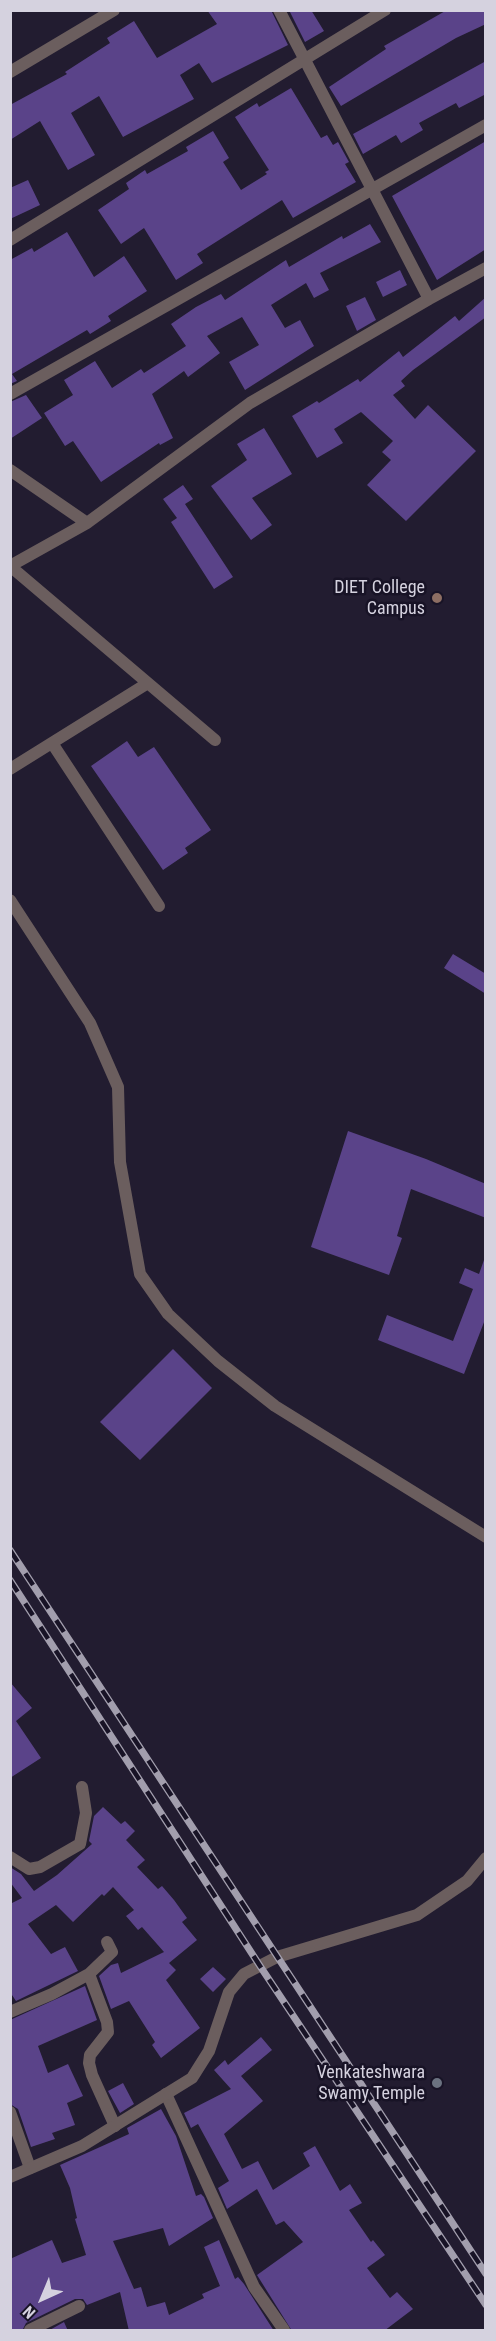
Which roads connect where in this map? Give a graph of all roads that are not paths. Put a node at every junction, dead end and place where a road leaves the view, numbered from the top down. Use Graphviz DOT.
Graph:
graph roads {
  1 [pos="114,10"];
  2 [pos="279,10"];
  3 [pos="385,10"];
  4 [pos="304,59"];
  5 [pos="10,72"];
  6 [pos="486,125"];
  7 [pos="371,189"];
  8 [pos="10,240"];
  9 [pos="486,268"];
  10 [pos="429,299"];
  11 [pos="10,394"];
  12 [pos="10,470"];
  13 [pos="87,523"];
  14 [pos="10,566"];
  15 [pos="148,683"];
  16 [pos="215,740"];
  17 [pos="52,743"];
  18 [pos="10,769"];
  19 [pos="10,900"];
  20 [pos="159,906"];
  21 [pos="486,1537"];
  22 [pos="82,1787"];
  23 [pos="10,1857"];
  24 [pos="486,1858"];
  25 [pos="107,1942"];
  26 [pos="89,1974"];
  27 [pos="10,2012"];
  28 [pos="166,2094"];
  29 [pos="10,2112"];
  30 [pos="116,2126"];
  31 [pos="30,2168"];
  32 [pos="10,2177"];
  33 [pos="79,2306"];
  34 [pos="30,2331"];
  35 [pos="284,2331"];
  1 -- 5 [label="street"];
  2 -- 4 [label="street"];
  3 -- 4 [label="street"];
  4 -- 7 [label="street"];
  4 -- 8 [label="street"];
  6 -- 7 [label="street"];
  7 -- 10 [label="street"];
  7 -- 11 [label="street"];
  9 -- 10 [label="street"];
  10 -- 13 [label="street"];
  12 -- 13 [label="street"];
  13 -- 14 [label="street"];
  14 -- 15 [label="street"];
  15 -- 16 [label="street"];
  15 -- 17 [label="street"];
  17 -- 18 [label="street"];
  17 -- 20 [label="street"];
  19 -- 21 [label="street"];
  22 -- 23 [label="street"];
  24 -- 28 [label="street"];
  25 -- 26 [label="street"];
  26 -- 27 [label="street"];
  26 -- 30 [label="street"];
  28 -- 30 [label="street"];
  28 -- 35 [label="street"];
  29 -- 31 [label="street"];
  30 -- 31 [label="street"];
  31 -- 32 [label="street"];
  33 -- 34 [label="street"];
}
